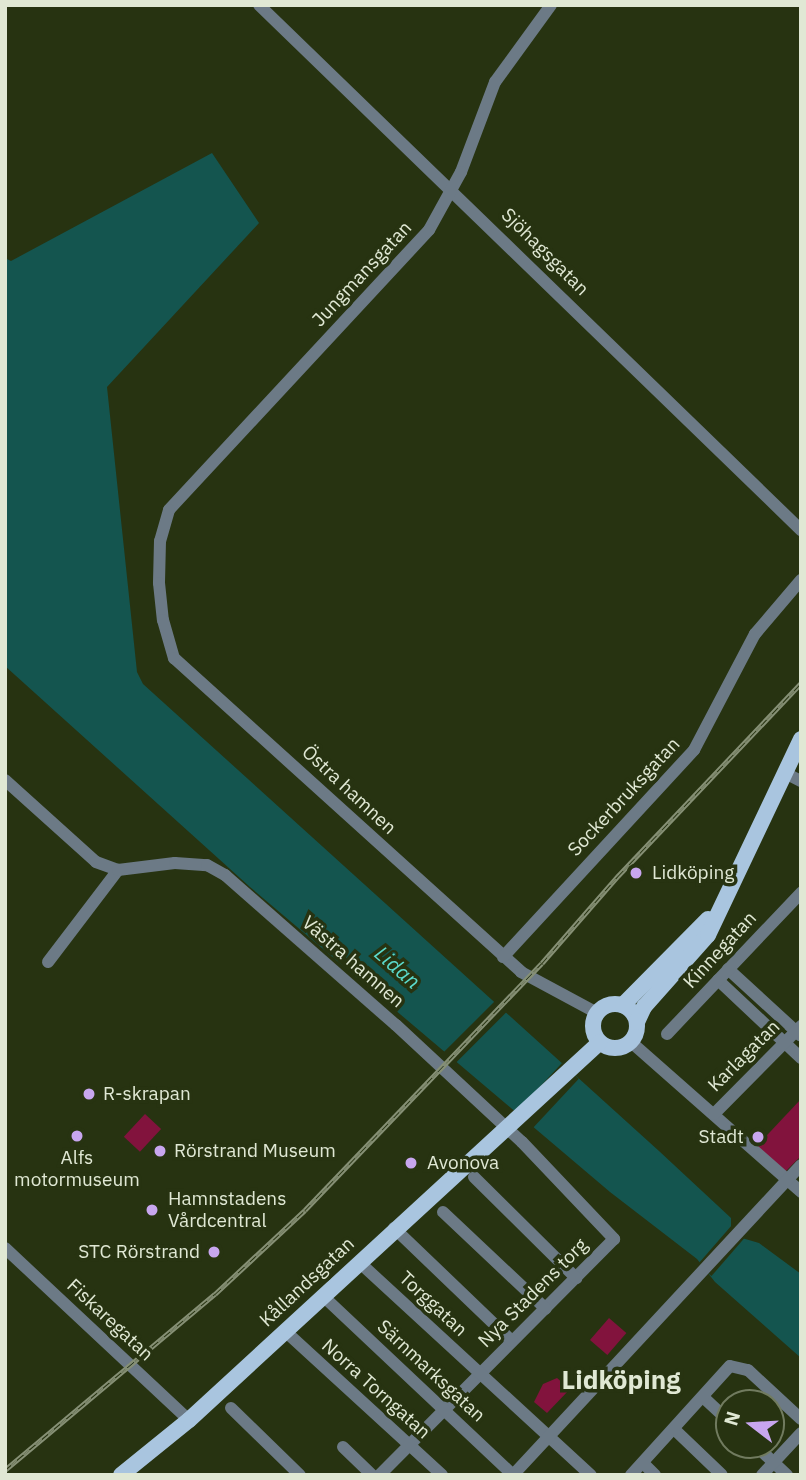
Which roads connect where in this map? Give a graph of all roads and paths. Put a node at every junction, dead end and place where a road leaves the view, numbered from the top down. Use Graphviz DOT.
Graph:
graph roads {
  1 [pos="260,5"];
  2 [pos="551,5"];
  3 [pos="453,189"];
  4 [pos="801,530"];
  5 [pos="160,541"];
  6 [pos="801,580"];
  7 [pos="801,739"];
  8 [pos="785,773"];
  9 [pos="5,780"];
  10 [pos="801,781"];
  11 [pos="118,870"];
  12 [pos="726,899"];
  13 [pos="799,899"];
  14 [pos="503,957"];
  15 [pos="48,962"];
  16 [pos="729,969"];
  17 [pos="718,979"];
  18 [pos="623,1005"];
  19 [pos="597,1013"];
  20 [pos="637,1022"];
  21 [pos="799,1031"];
  22 [pos="667,1034"];
  23 [pos="600,1042"];
  24 [pos="631,1042"];
  25 [pos="784,1042"];
  26 [pos="801,1058"];
  27 [pos="714,1114"];
  28 [pos="508,1130"];
  29 [pos="801,1165"];
  30 [pos="474,1177"];
  31 [pos="787,1180"];
  32 [pos="801,1192"];
  33 [pos="443,1212"];
  34 [pos="394,1228"];
  35 [pos="614,1239"];
  36 [pos="5,1248"];
  37 [pos="359,1262"];
  38 [pos="576,1278"];
  39 [pos="323,1296"];
  40 [pos="546,1309"];
  41 [pos="285,1331"];
  42 [pos="512,1341"];
  43 [pos="480,1374"];
  44 [pos="703,1396"];
  45 [pos="231,1408"];
  46 [pos="715,1408"];
  47 [pos="443,1409"];
  48 [pos="801,1419"];
  49 [pos="189,1420"];
  50 [pos="674,1429"];
  51 [pos="801,1433"];
  52 [pos="551,1434"];
  53 [pos="409,1444"];
  54 [pos="343,1447"];
  55 [pos="771,1459"];
  56 [pos="774,1462"];
  57 [pos="643,1463"];
  58 [pos="121,1475"];
  59 [pos="300,1475"];
  60 [pos="372,1475"];
  61 [pos="380,1475"];
  62 [pos="442,1475"];
  63 [pos="513,1475"];
  64 [pos="591,1475"];
  65 [pos="631,1475"];
  66 [pos="655,1475"];
  67 [pos="722,1475"];
  68 [pos="762,1475"];
  69 [pos="787,1475"];
  1 -- 3 [label="street, Sjöhagsgatan"];
  2 -- 3 [label="street, Jungmansgatan"];
  3 -- 4 [label="street, Sjöhagsgatan"];
  3 -- 5 [label="street, Jungmansgatan"];
  5 -- 14 [label="street, Östra hamnen"];
  6 -- 14 [label="street, Sockerbruksgatan"];
  7 -- 8 [label="main road"];
  8 -- 10 [label="street"];
  8 -- 12 [label="main road"];
  9 -- 11 [label="street"];
  11 -- 15 [label="street"];
  11 -- 28 [label="street, Västra hamnen"];
  12 -- 18 [label="main road"];
  12 -- 20 [label="main road"];
  13 -- 16 [label="street, Kinnegatan"];
  14 -- 19 [label="street, Östra hamnen"];
  16 -- 17 [label="street, Kinnegatan"];
  16 -- 21 [label="street"];
  17 -- 22 [label="street, Kinnegatan"];
  17 -- 25 [label="street"];
  18 -- 19 [label="main road"];
  18 -- 20 [label="main road"];
  19 -- 23 [label="main road"];
  20 -- 24 [label="main road"];
  21 -- 25 [label="street, Karlagatan"];
  23 -- 24 [label="main road"];
  23 -- 28 [label="main road, Kållandsgatan"];
  24 -- 27 [label="street"];
  25 -- 26 [label="street"];
  25 -- 27 [label="street, Karlagatan"];
  27 -- 31 [label="street"];
  28 -- 34 [label="main road, Kållandsgatan"];
  28 -- 35 [label="street, Västra hamnen"];
  29 -- 31 [label="street"];
  30 -- 38 [label="street"];
  31 -- 32 [label="street"];
  31 -- 52 [label="street"];
  33 -- 40 [label="street"];
  34 -- 37 [label="main road, Kållandsgatan"];
  34 -- 42 [label="street"];
  35 -- 38 [label="street, Nya Stadens torg"];
  36 -- 49 [label="street, Fiskaregatan"];
  37 -- 39 [label="main road, Kållandsgatan"];
  37 -- 43 [label="street, Torggatan"];
  38 -- 40 [label="street, Nya Stadens torg"];
  39 -- 41 [label="main road, Kållandsgatan"];
  39 -- 47 [label="street, Särnmarksgatan"];
  40 -- 42 [label="street, Nya Stadens torg"];
  41 -- 49 [label="main road, Kållandsgatan"];
  41 -- 53 [label="street, Norra Torngatan"];
  42 -- 43 [label="street, Nya Stadens torg"];
  43 -- 47 [label="street, Nya Stadens torg"];
  43 -- 52 [label="street, Torggatan"];
  44 -- 46 [label="street"];
  44 -- 48 [label="street"];
  44 -- 50 [label="street"];
  45 -- 59 [label="street"];
  47 -- 53 [label="street, Nya Stadens torg"];
  47 -- 63 [label="street, Särnmarksgatan"];
  49 -- 58 [label="main road, Kållandsgatan"];
  50 -- 57 [label="street"];
  50 -- 67 [label="street"];
  51 -- 56 [label="street"];
  52 -- 63 [label="street"];
  52 -- 64 [label="street, Torggatan"];
  53 -- 61 [label="street, Nya Stadens torg"];
  53 -- 62 [label="street, Norra Torngatan"];
  54 -- 60 [label="street"];
  55 -- 56 [label="street"];
  56 -- 68 [label="street"];
  56 -- 69 [label="street"];
  57 -- 65 [label="street"];
  57 -- 66 [label="street"];
}
